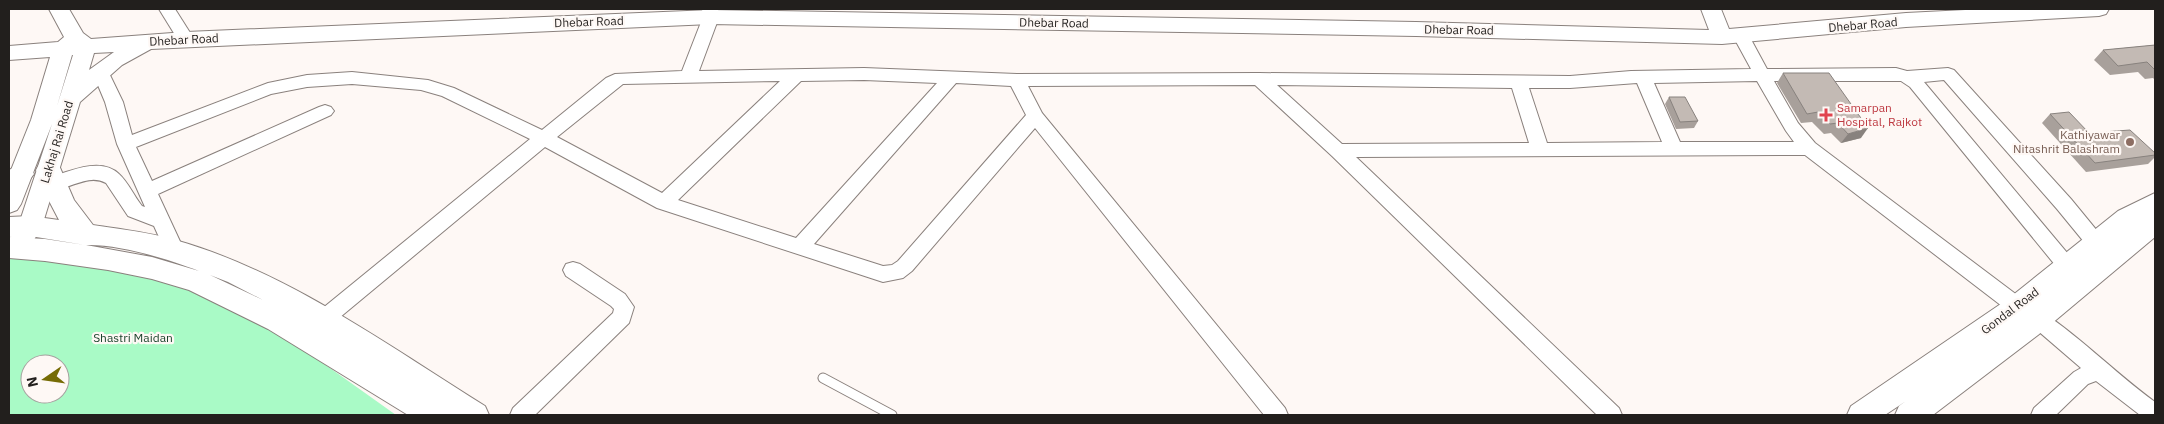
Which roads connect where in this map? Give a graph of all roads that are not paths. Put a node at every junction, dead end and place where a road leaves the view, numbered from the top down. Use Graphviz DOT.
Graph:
graph roads {
  1 [pos="59,9"];
  2 [pos="167,9"];
  3 [pos="1711,9"];
  4 [pos="2086,9"];
  5 [pos="2006,12"];
  6 [pos="710,13"];
  7 [pos="1731,37"];
  8 [pos="186,39"];
  9 [pos="153,42"];
  10 [pos="75,44"];
  11 [pos="9,53"];
  12 [pos="100,71"];
  13 [pos="798,75"];
  14 [pos="1762,75"];
  15 [pos="689,76"];
  16 [pos="952,77"];
  17 [pos="1643,77"];
  18 [pos="1908,77"];
  19 [pos="1259,79"];
  20 [pos="1017,80"];
  21 [pos="1519,82"];
  22 [pos="71,98"];
  23 [pos="325,111"];
  24 [pos="1035,116"];
  25 [pos="543,138"];
  26 [pos="126,144"];
  27 [pos="1809,148"];
  28 [pos="1540,150"];
  29 [pos="1674,150"];
  30 [pos="1338,151"];
  31 [pos="52,176"];
  32 [pos="15,180"];
  33 [pos="148,190"];
  34 [pos="664,203"];
  35 [pos="2155,203"];
  36 [pos="9,204"];
  37 [pos="161,221"];
  38 [pos="2155,224"];
  39 [pos="86,234"];
  40 [pos="16,237"];
  41 [pos="2096,243"];
  42 [pos="799,248"];
  43 [pos="174,250"];
  44 [pos="2068,266"];
  45 [pos="573,270"];
  46 [pos="2028,313"];
  47 [pos="313,328"];
  48 [pos="2099,369"];
  49 [pos="823,378"];
  50 [pos="2155,414"];
  51 [pos="433,415"];
  52 [pos="474,415"];
  53 [pos="521,415"];
  54 [pos="892,415"];
  55 [pos="1277,415"];
  56 [pos="1611,415"];
  57 [pos="1862,415"];
  58 [pos="1910,415"];
  59 [pos="2042,415"];
  1 -- 10 [label="street"];
  2 -- 8 [label="street"];
  3 -- 7 [label="street"];
  4 -- 5 [label="street, Dhebar Road"];
  5 -- 7 [label="street, Dhebar Road"];
  6 -- 7 [label="street, Dhebar Road"];
  6 -- 8 [label="street, Dhebar Road"];
  6 -- 15 [label="street"];
  7 -- 14 [label="street"];
  8 -- 9 [label="street, Dhebar Road"];
  9 -- 10 [label="street, Dhebar Road"];
  9 -- 12 [label="street"];
  10 -- 11 [label="street, Dhebar Road"];
  10 -- 22 [label="street, Lakhaj Rai Road"];
  10 -- 32 [label="street, Lakhaj Rai Road"];
  12 -- 22 [label="street"];
  12 -- 26 [label="street"];
  13 -- 15 [label="street"];
  13 -- 16 [label="street"];
  13 -- 34 [label="street"];
  14 -- 17 [label="street"];
  14 -- 18 [label="street"];
  14 -- 27 [label="street"];
  15 -- 25 [label="street"];
  16 -- 20 [label="street"];
  16 -- 42 [label="street"];
  17 -- 21 [label="street"];
  17 -- 29 [label="street"];
  18 -- 41 [label="street"];
  18 -- 44 [label="street"];
  19 -- 20 [label="street"];
  19 -- 21 [label="street"];
  19 -- 30 [label="street"];
  20 -- 24 [label="street"];
  21 -- 28 [label="street"];
  22 -- 31 [label="street, Lakhaj Rai Road"];
  23 -- 33 [label="street"];
  24 -- 42 [label="street"];
  24 -- 55 [label="street"];
  25 -- 26 [label="street"];
  25 -- 34 [label="street"];
  25 -- 47 [label="street"];
  26 -- 33 [label="street"];
  27 -- 29 [label="street"];
  27 -- 46 [label="street"];
  28 -- 29 [label="street"];
  28 -- 30 [label="street"];
  30 -- 56 [label="street"];
  31 -- 37 [label="street"];
  31 -- 39 [label="main road"];
  31 -- 40 [label="street, Lakhaj Rai Road"];
  32 -- 36 [label="street, Lakhaj Rai Road"];
  33 -- 37 [label="street"];
  34 -- 42 [label="street"];
  35 -- 41 [label="main road, Gondal Road"];
  37 -- 43 [label="street"];
  38 -- 46 [label="main road, Gondal Road"];
  39 -- 40 [label="main road"];
  39 -- 43 [label="main road"];
  40 -- 47 [label="main road"];
  41 -- 44 [label="main road, Gondal Road"];
  43 -- 47 [label="main road"];
  44 -- 46 [label="main road, Gondal Road"];
  45 -- 53 [label="street"];
  46 -- 48 [label="street"];
  46 -- 57 [label="main road, Gondal Road"];
  46 -- 58 [label="main road, Gondal Road"];
  47 -- 51 [label="main road"];
  47 -- 52 [label="main road"];
  48 -- 50 [label="street"];
  48 -- 59 [label="street"];
  49 -- 54 [label="lane"];
}
